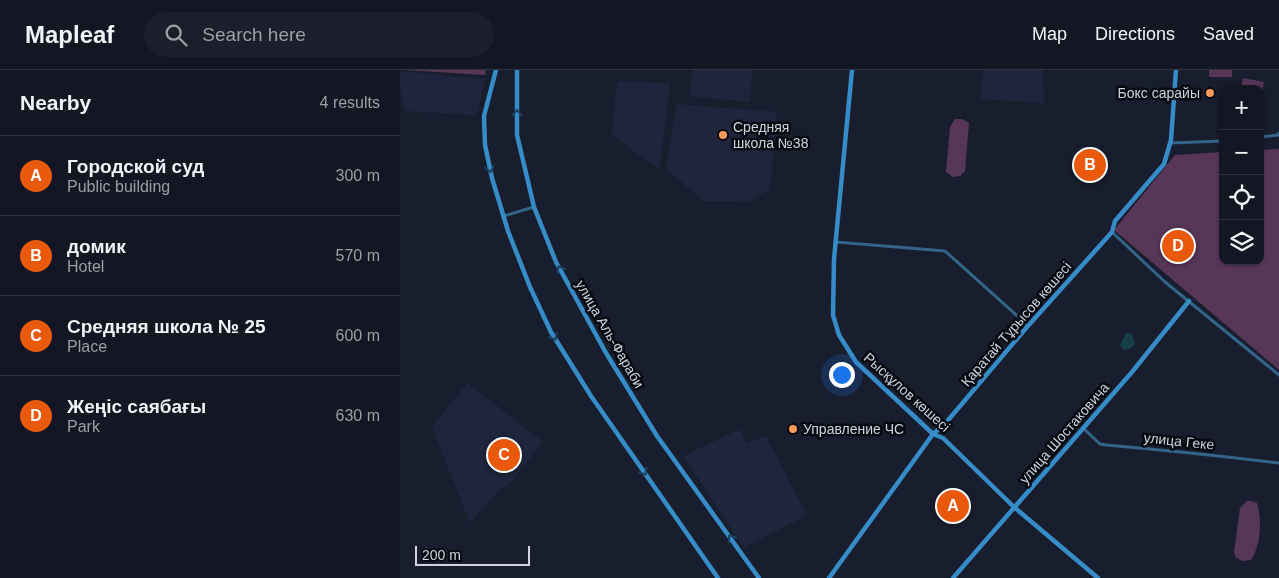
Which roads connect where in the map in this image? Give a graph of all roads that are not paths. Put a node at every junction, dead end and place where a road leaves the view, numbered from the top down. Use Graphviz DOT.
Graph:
graph roads {
  1 [pos="496,70"];
  2 [pos="517,70"];
  3 [pos="852,70"];
  4 [pos="1176,70"];
  5 [pos="1279,133"];
  6 [pos="1264,137"];
  7 [pos="1219,141"];
  8 [pos="1170,143"];
  9 [pos="534,207"];
  10 [pos="503,216"];
  11 [pos="1112,232"];
  12 [pos="836,242"];
  13 [pos="1189,301"];
  14 [pos="1027,327"];
  15 [pos="1279,375"];
  16 [pos="1083,428"];
  17 [pos="933,434"];
  18 [pos="1279,463"];
  19 [pos="1014,507"];
  20 [pos="718,578"];
  21 [pos="759,578"];
  22 [pos="829,578"];
  23 [pos="954,578"];
  24 [pos="1098,578"];
  1 -- 10 [label="main road, one-way"];
  9 -- 2 [label="main road, улица Аль-Фараби, one-way"];
  3 -- 12 [label="main road, Рысқұлов көшесі"];
  4 -- 8 [label="main road, Қаратай Тұрысов көшесі"];
  5 -- 6 [label="street"];
  7 -- 8 [label="street"];
  8 -- 11 [label="main road, Қаратай Тұрысов көшесі"];
  9 -- 10 [label="street"];
  21 -- 9 [label="main road, улица Аль-Фараби, one-way"];
  10 -- 20 [label="main road, one-way"];
  11 -- 13 [label="street"];
  11 -- 14 [label="main road, Қаратай Тұрысов көшесі"];
  12 -- 14 [label="street"];
  12 -- 17 [label="main road, Рысқұлов көшесі"];
  13 -- 15 [label="street"];
  13 -- 16 [label="main road, улица Шостаковича"];
  14 -- 17 [label="main road, Қаратай Тұрысов көшесі"];
  16 -- 18 [label="street, улица Геке"];
  16 -- 19 [label="main road, улица Шостаковича"];
  17 -- 19 [label="main road, Рысқұлов көшесі"];
  17 -- 22 [label="main road, Қаратай Тұрысов көшесі"];
  19 -- 23 [label="main road, улица Шостаковича"];
  19 -- 24 [label="main road, Рысқұлов көшесі"];
}
